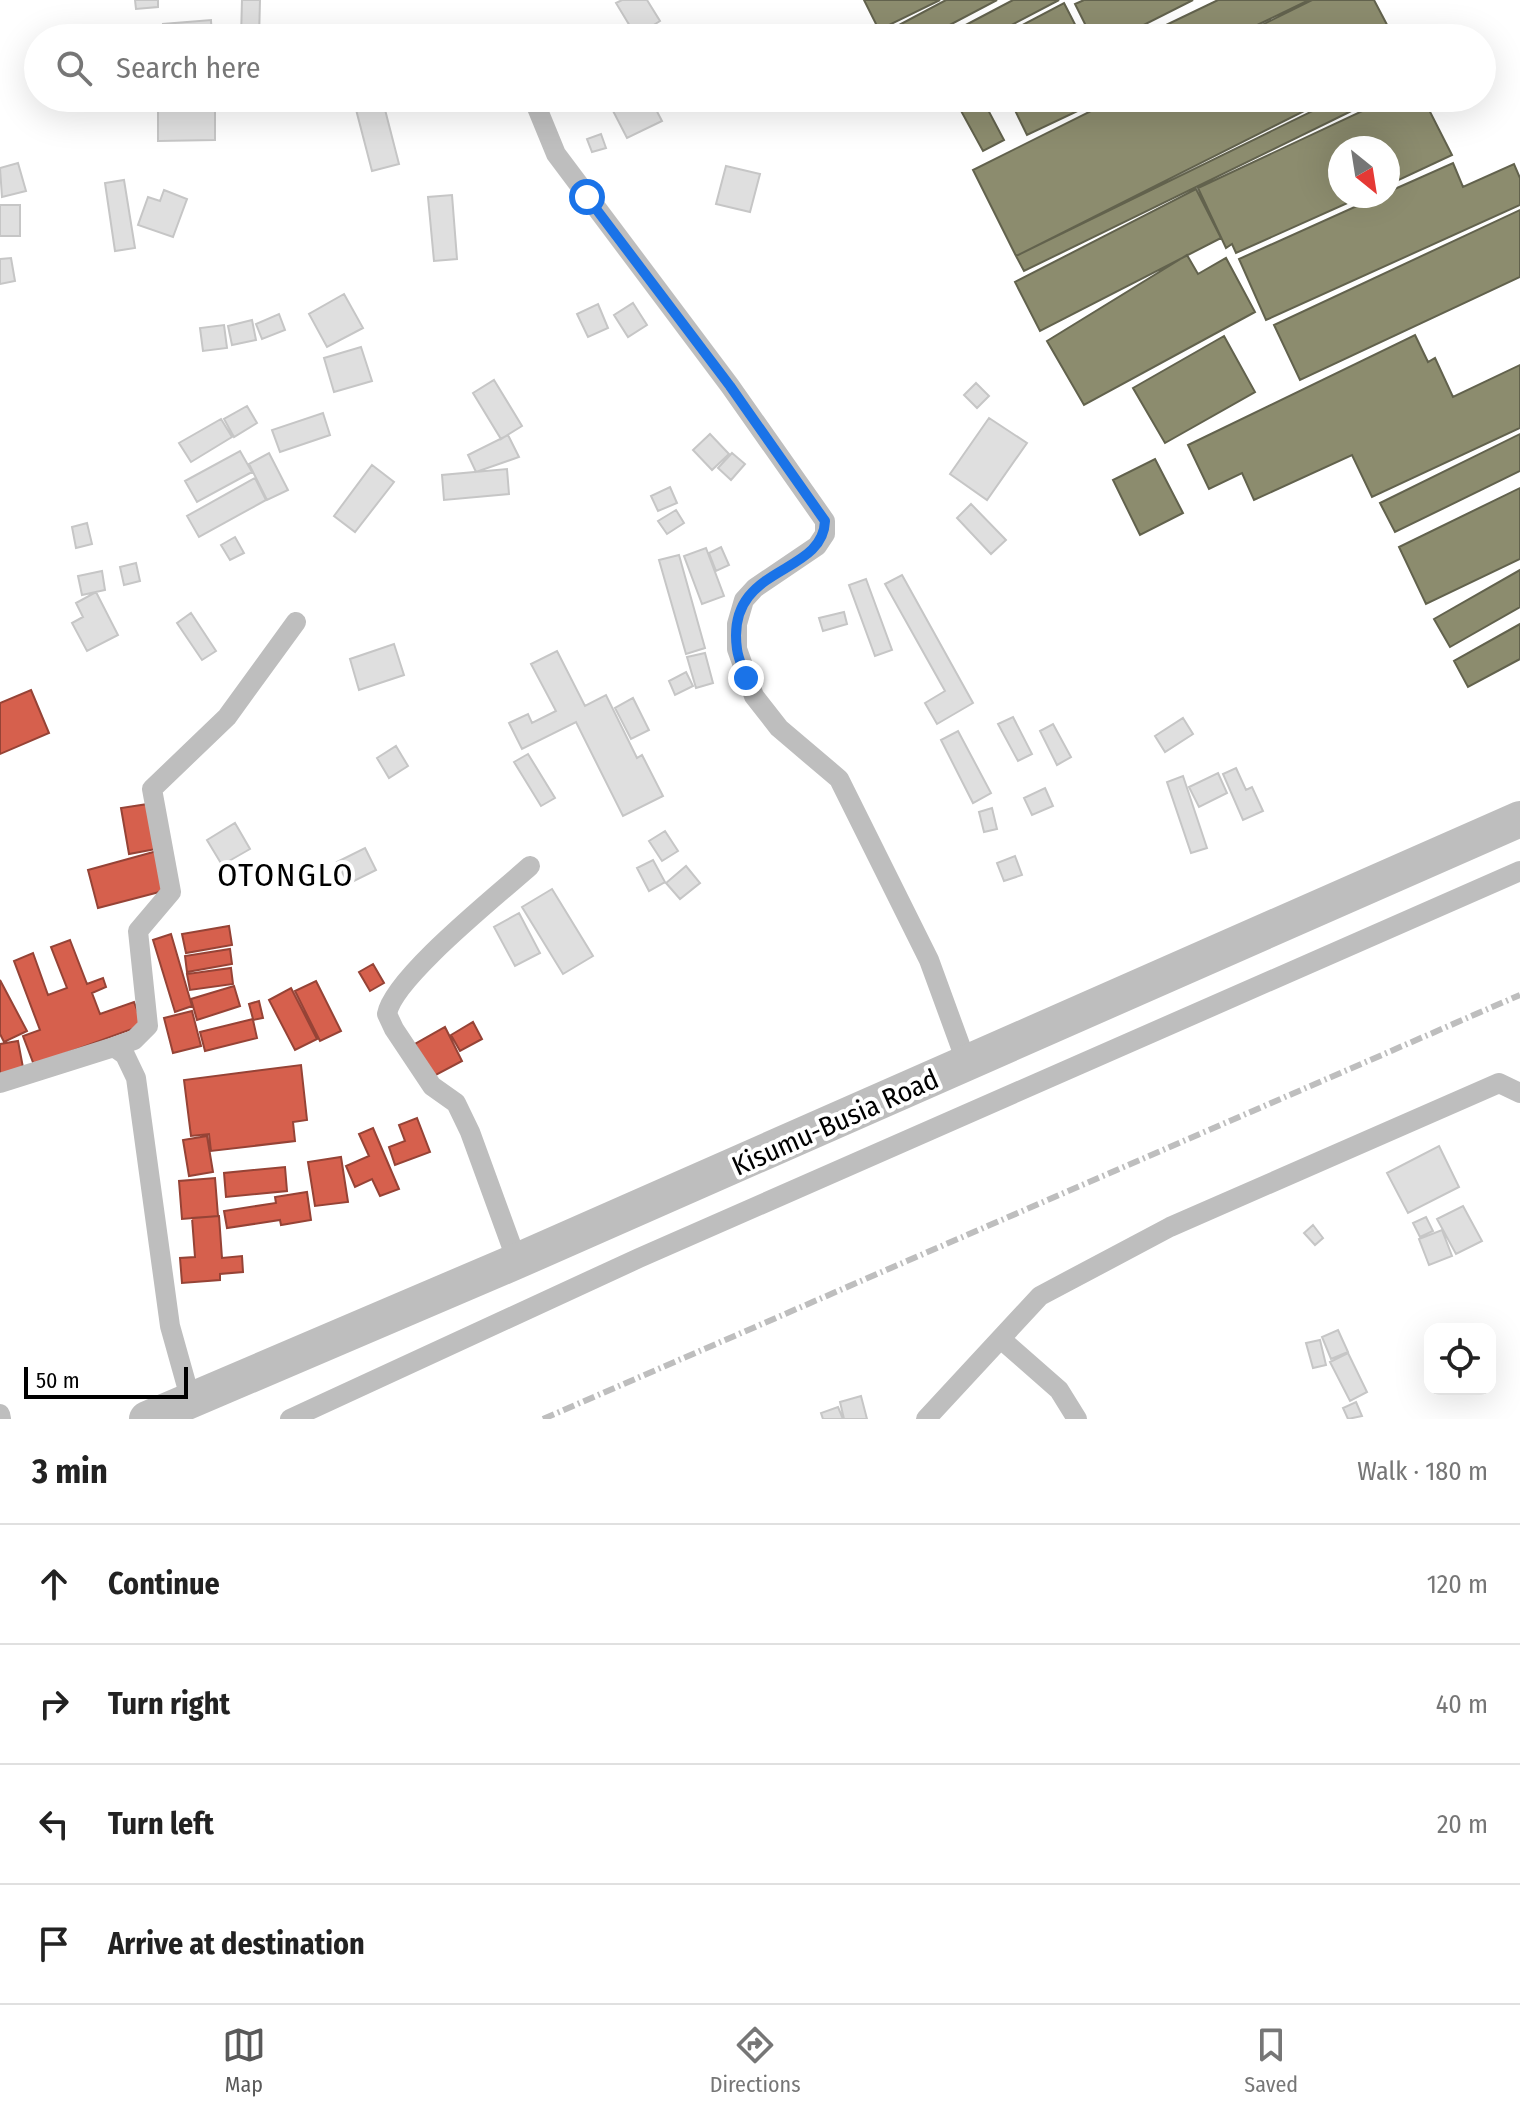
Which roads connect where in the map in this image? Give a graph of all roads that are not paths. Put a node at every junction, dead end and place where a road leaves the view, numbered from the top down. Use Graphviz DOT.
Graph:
graph roads {
  1 [pos="539,112"];
  2 [pos="296,622"];
  3 [pos="1520,819"];
  4 [pos="530,866"];
  5 [pos="1520,871"];
  6 [pos="114,1047"];
  7 [pos="967,1064"];
  8 [pos="0,1083"];
  9 [pos="1520,1093"];
  10 [pos="517,1261"];
  11 [pos="1002,1340"];
  12 [pos="191,1401"];
  13 [pos="147,1419"];
  14 [pos="290,1419"];
  15 [pos="926,1419"];
  16 [pos="1077,1419"];
  1 -- 7 [label="street"];
  2 -- 6 [label="street"];
  3 -- 7 [label="highway, Kisumu-Busia Road"];
  4 -- 10 [label="street"];
  5 -- 14 [label="street"];
  6 -- 8 [label="street"];
  6 -- 12 [label="street"];
  7 -- 10 [label="highway, Kisumu-Busia Road"];
  9 -- 11 [label="street"];
  10 -- 12 [label="highway, Kisumu-Busia Road"];
  11 -- 15 [label="street"];
  11 -- 16 [label="street"];
  12 -- 13 [label="highway, Kisumu-Busia Road"];
}
